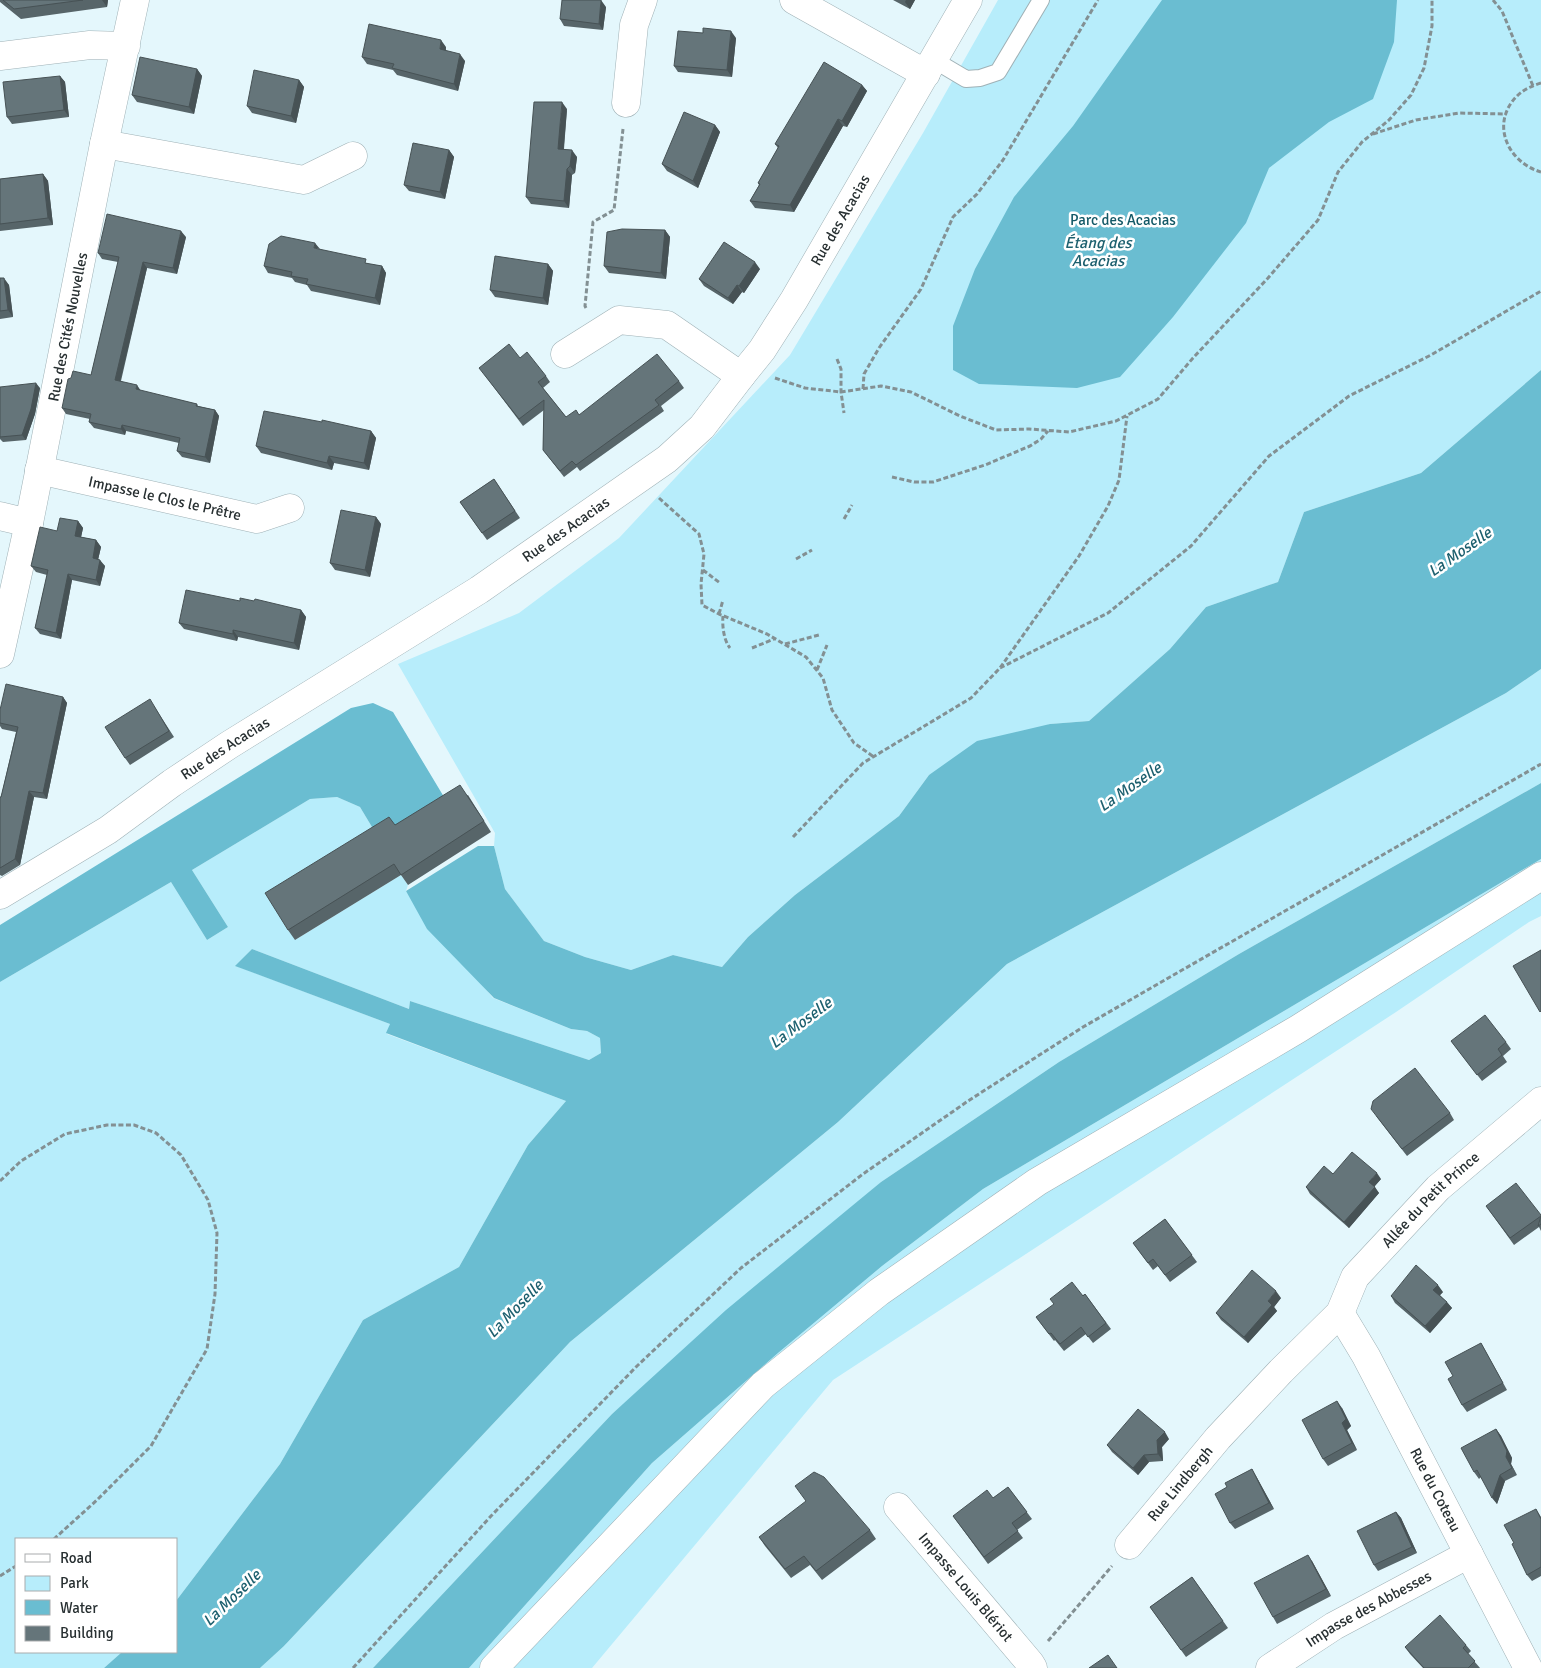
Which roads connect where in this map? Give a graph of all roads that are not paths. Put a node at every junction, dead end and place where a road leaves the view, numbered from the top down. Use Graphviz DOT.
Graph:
graph roads {
  1 [pos="135,0"];
  2 [pos="643,0"];
  3 [pos="794,0"];
  4 [pos="968,0"];
  5 [pos="1041,0"];
  6 [pos="126,46"];
  7 [pos="0,56"];
  8 [pos="930,67"];
  9 [pos="626,103"];
  10 [pos="104,144"];
  11 [pos="353,156"];
  12 [pos="565,354"];
  13 [pos="746,369"];
  14 [pos="39,470"];
  15 [pos="290,508"];
  16 [pos="0,516"];
  17 [pos="29,523"];
  18 [pos="0,654"];
  19 [pos="1541,876"];
  20 [pos="0,895"];
  21 [pos="1541,1102"];
  22 [pos="1340,1313"];
  23 [pos="898,1507"];
  24 [pos="1129,1545"];
  25 [pos="1469,1554"];
  26 [pos="1031,1666"];
  27 [pos="494,1668"];
  28 [pos="1270,1668"];
  29 [pos="1528,1668"];
  1 -- 6 [label="street, Rue des Cités Nouvelles"];
  2 -- 9 [label="street"];
  3 -- 8 [label="street"];
  4 -- 8 [label="street, Rue des Acacias"];
  5 -- 8 [label="lane"];
  6 -- 7 [label="street"];
  6 -- 10 [label="street, Rue des Cités Nouvelles"];
  8 -- 13 [label="street, Rue des Acacias"];
  10 -- 11 [label="street"];
  10 -- 14 [label="street, Rue des Cités Nouvelles"];
  12 -- 13 [label="street"];
  13 -- 20 [label="street, Rue des Acacias"];
  14 -- 15 [label="street, Impasse le Clos le Prêtre"];
  14 -- 17 [label="street, Rue des Cités Nouvelles"];
  16 -- 17 [label="street"];
  17 -- 18 [label="street, Rue des Cités Nouvelles"];
  19 -- 27 [label="street"];
  21 -- 22 [label="street, Allée du Petit Prince"];
  22 -- 24 [label="street, Rue Lindbergh"];
  22 -- 25 [label="street, Rue du Coteau"];
  23 -- 26 [label="street, Impasse Louis Blériot"];
  25 -- 28 [label="street, Impasse des Abbesses"];
  25 -- 29 [label="street, Rue du Coteau"];
}
